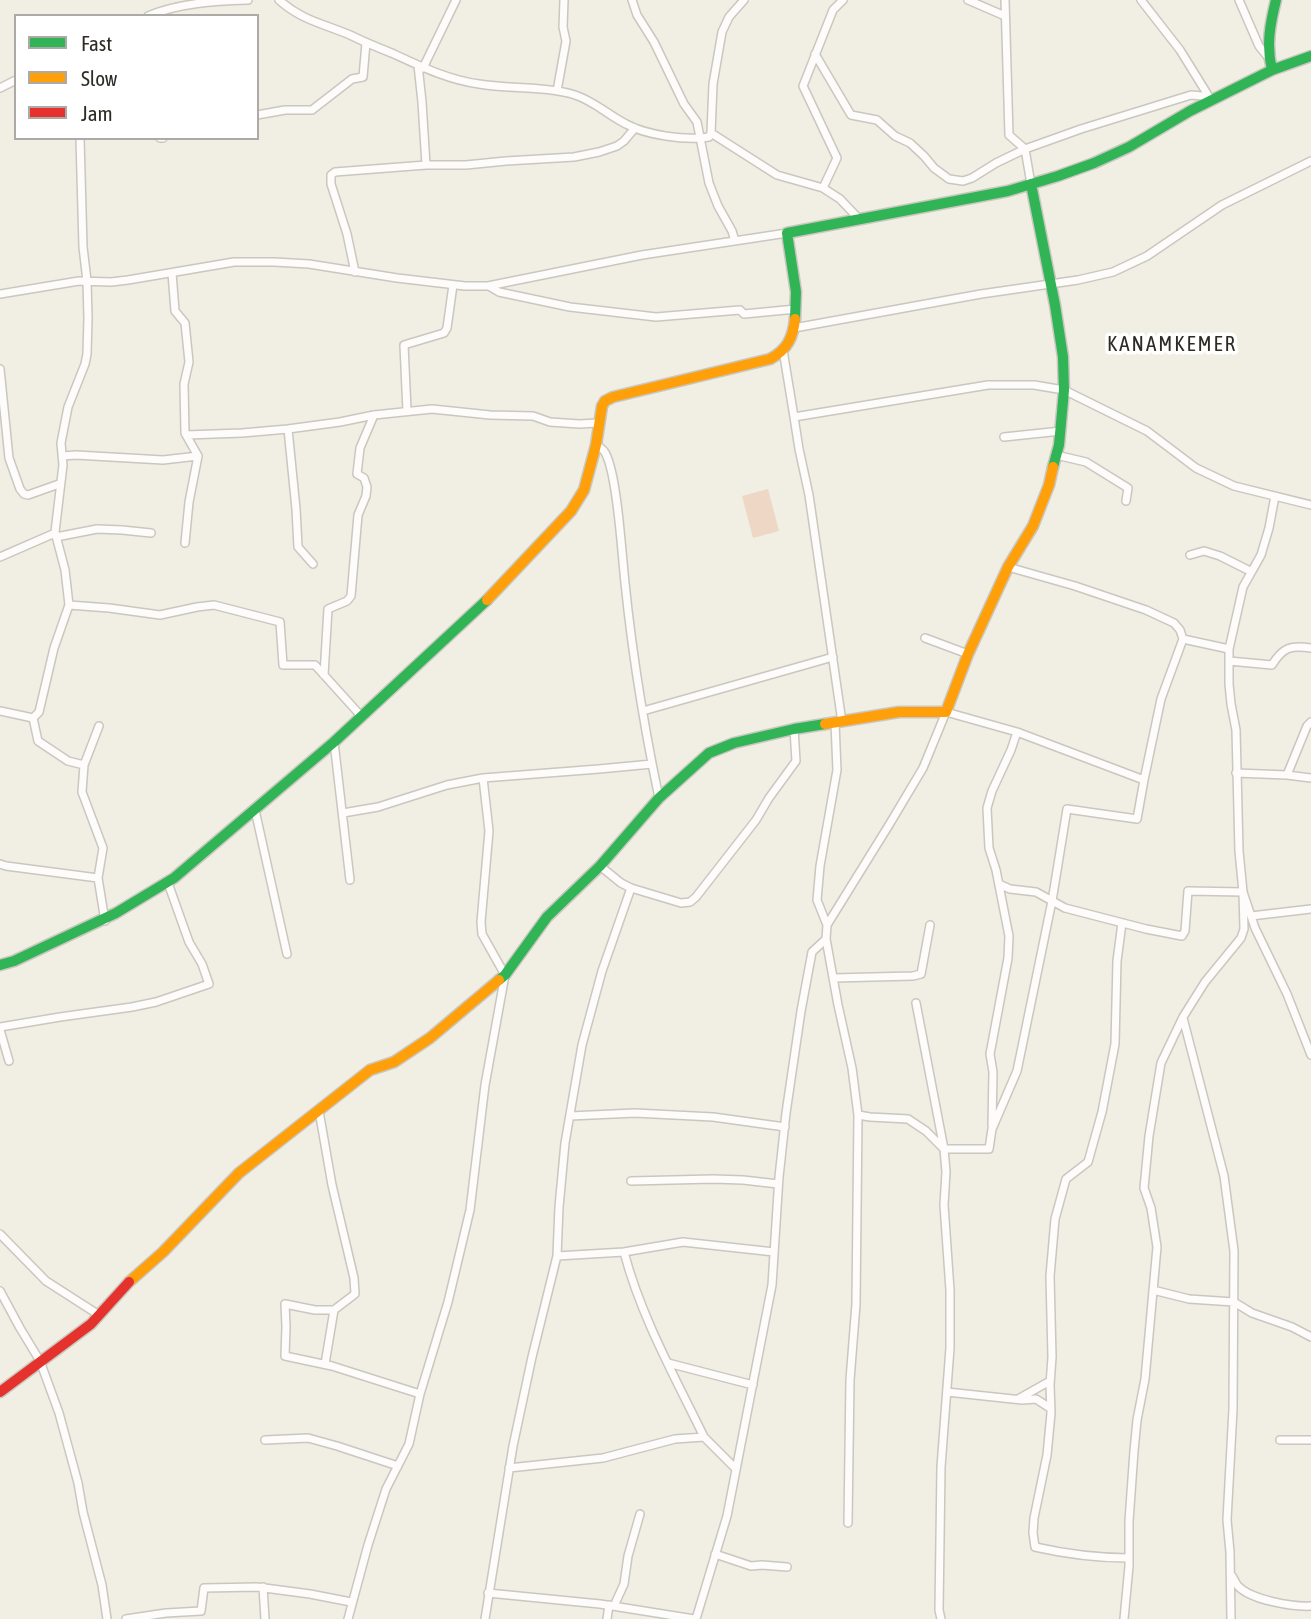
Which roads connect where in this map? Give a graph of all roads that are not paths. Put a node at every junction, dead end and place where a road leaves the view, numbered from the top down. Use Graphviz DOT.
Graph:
graph roads {
  1 [pos="248,0"];
  2 [pos="279,0"];
  3 [pos="456,0"];
  4 [pos="564,0"];
  5 [pos="632,0"];
  6 [pos="744,0"];
  7 [pos="843,0"];
  8 [pos="968,0"];
  9 [pos="1004,0"];
  10 [pos="1142,0"];
  11 [pos="1239,0"];
  12 [pos="1276,0"];
  13 [pos="152,14"];
  14 [pos="1005,16"];
  15 [pos="366,43"];
  16 [pos="815,54"];
  17 [pos="1267,56"];
  18 [pos="1311,56"];
  19 [pos="420,67"];
  20 [pos="1272,70"];
  21 [pos="557,92"];
  22 [pos="1211,100"];
  23 [pos="259,115"];
  24 [pos="635,128"];
  25 [pos="711,133"];
  26 [pos="699,139"];
  27 [pos="80,140"];
  28 [pos="1025,149"];
  29 [pos="1311,161"];
  30 [pos="426,164"];
  31 [pos="1031,184"];
  32 [pos="823,188"];
  33 [pos="859,219"];
  34 [pos="788,233"];
  35 [pos="735,242"];
  36 [pos="355,272"];
  37 [pos="172,273"];
  38 [pos="87,281"];
  39 [pos="1051,284"];
  40 [pos="453,285"];
  41 [pos="488,286"];
  42 [pos="0,294"];
  43 [pos="796,309"];
  44 [pos="794,328"];
  45 [pos="783,350"];
  46 [pos="0,369"];
  47 [pos="1064,390"];
  48 [pos="407,411"];
  49 [pos="374,415"];
  50 [pos="794,417"];
  51 [pos="598,423"];
  52 [pos="288,429"];
  53 [pos="1061,431"];
  54 [pos="186,435"];
  55 [pos="1004,437"];
  56 [pos="596,445"];
  57 [pos="1056,455"];
  58 [pos="62,456"];
  59 [pos="198,456"];
  60 [pos="59,484"];
  61 [pos="1275,496"];
  62 [pos="1126,501"];
  63 [pos="1311,505"];
  64 [pos="151,533"];
  65 [pos="56,535"];
  66 [pos="185,543"];
  67 [pos="1191,555"];
  68 [pos="0,557"];
  69 [pos="313,564"];
  70 [pos="1007,567"];
  71 [pos="1250,571"];
  72 [pos="69,606"];
  73 [pos="925,638"];
  74 [pos="1183,639"];
  75 [pos="1311,648"];
  76 [pos="1229,649"];
  77 [pos="968,654"];
  78 [pos="833,657"];
  79 [pos="1228,662"];
  80 [pos="324,675"];
  81 [pos="0,711"];
  82 [pos="643,711"];
  83 [pos="946,712"];
  84 [pos="362,717"];
  85 [pos="33,718"];
  86 [pos="838,722"];
  87 [pos="1311,722"];
  88 [pos="99,726"];
  89 [pos="794,729"];
  90 [pos="1017,733"];
  91 [pos="334,743"];
  92 [pos="652,764"];
  93 [pos="84,765"];
  94 [pos="1236,773"];
  95 [pos="1287,775"];
  96 [pos="483,778"];
  97 [pos="1311,778"];
  98 [pos="1144,780"];
  99 [pos="659,798"];
  100 [pos="255,810"];
  101 [pos="343,813"];
  102 [pos="0,864"];
  103 [pos="600,866"];
  104 [pos="98,878"];
  105 [pos="350,880"];
  106 [pos="167,883"];
  107 [pos="999,884"];
  108 [pos="631,888"];
  109 [pos="1243,892"];
  110 [pos="1052,901"];
  111 [pos="1311,909"];
  112 [pos="1251,916"];
  113 [pos="104,920"];
  114 [pos="1122,923"];
  115 [pos="827,925"];
  116 [pos="930,925"];
  117 [pos="826,939"];
  118 [pos="287,954"];
  119 [pos="0,965"];
  120 [pos="505,975"];
  121 [pos="833,978"];
  122 [pos="916,1003"];
  123 [pos="1183,1017"];
  124 [pos="0,1029"];
  125 [pos="1307,1032"];
  126 [pos="1311,1055"];
  127 [pos="9,1061"];
  128 [pos="319,1111"];
  129 [pos="858,1115"];
  130 [pos="570,1116"];
  131 [pos="785,1127"];
  132 [pos="992,1129"];
  133 [pos="944,1149"];
  134 [pos="631,1181"];
  135 [pos="778,1184"];
  136 [pos="0,1234"];
  137 [pos="624,1252"];
  138 [pos="774,1252"];
  139 [pos="557,1256"];
  140 [pos="1153,1290"];
  141 [pos="0,1291"];
  142 [pos="1234,1302"];
  143 [pos="334,1310"];
  144 [pos="99,1315"];
  145 [pos="1311,1337"];
  146 [pos="40,1361"];
  147 [pos="668,1363"];
  148 [pos="325,1364"];
  149 [pos="1050,1381"];
  150 [pos="753,1385"];
  151 [pos="0,1392"];
  152 [pos="947,1392"];
  153 [pos="420,1394"];
  154 [pos="1018,1399"];
  155 [pos="1050,1408"];
  156 [pos="704,1437"];
  157 [pos="265,1440"];
  158 [pos="1280,1440"];
  159 [pos="1311,1440"];
  160 [pos="398,1466"];
  161 [pos="509,1468"];
  162 [pos="736,1469"];
  163 [pos="639,1514"];
  164 [pos="848,1523"];
  165 [pos="715,1554"];
  166 [pos="1129,1558"];
  167 [pos="787,1567"];
  168 [pos="1230,1572"];
  169 [pos="263,1587"];
  170 [pos="488,1593"];
  171 [pos="351,1602"];
  172 [pos="612,1605"];
  173 [pos="1311,1606"];
  174 [pos="107,1619"];
  175 [pos="126,1619"];
  176 [pos="265,1619"];
  177 [pos="348,1619"];
  178 [pos="485,1619"];
  179 [pos="607,1619"];
  180 [pos="695,1619"];
  181 [pos="941,1619"];
  182 [pos="1124,1619"];
  183 [pos="1231,1619"];
  1 -- 13 [label="street"];
  2 -- 15 [label="street"];
  3 -- 19 [label="street"];
  4 -- 21 [label="street"];
  5 -- 26 [label="street"];
  6 -- 25 [label="street"];
  7 -- 16 [label="street"];
  8 -- 14 [label="street"];
  9 -- 14 [label="street"];
  10 -- 22 [label="street"];
  11 -- 17 [label="street"];
  12 -- 17 [label="street"];
  14 -- 28 [label="street"];
  15 -- 19 [label="street"];
  15 -- 23 [label="street"];
  16 -- 28 [label="street"];
  16 -- 32 [label="street"];
  17 -- 20 [label="street"];
  18 -- 20 [label="street"];
  19 -- 21 [label="street"];
  19 -- 30 [label="street"];
  20 -- 22 [label="street"];
  21 -- 24 [label="street"];
  22 -- 28 [label="street"];
  22 -- 31 [label="street"];
  24 -- 26 [label="street"];
  24 -- 30 [label="street"];
  25 -- 26 [label="street"];
  25 -- 32 [label="street"];
  26 -- 35 [label="street"];
  27 -- 38 [label="street"];
  28 -- 31 [label="street"];
  29 -- 39 [label="street"];
  30 -- 36 [label="street"];
  31 -- 33 [label="street"];
  31 -- 39 [label="street"];
  32 -- 33 [label="street"];
  33 -- 34 [label="street"];
  34 -- 35 [label="street"];
  34 -- 43 [label="street"];
  35 -- 41 [label="street"];
  36 -- 37 [label="street"];
  36 -- 40 [label="street"];
  37 -- 38 [label="street"];
  37 -- 54 [label="street"];
  38 -- 42 [label="street"];
  38 -- 58 [label="street"];
  39 -- 44 [label="street"];
  39 -- 47 [label="street"];
  40 -- 41 [label="street"];
  40 -- 48 [label="street"];
  41 -- 43 [label="street"];
  43 -- 44 [label="street"];
  44 -- 45 [label="street"];
  45 -- 50 [label="street"];
  45 -- 51 [label="street"];
  46 -- 60 [label="street"];
  47 -- 50 [label="street"];
  47 -- 53 [label="street"];
  47 -- 61 [label="street"];
  48 -- 49 [label="street"];
  48 -- 51 [label="street"];
  49 -- 52 [label="street"];
  49 -- 80 [label="street"];
  50 -- 78 [label="street"];
  51 -- 56 [label="street"];
  52 -- 54 [label="street"];
  52 -- 69 [label="street"];
  53 -- 55 [label="street"];
  53 -- 57 [label="street"];
  54 -- 59 [label="street"];
  56 -- 82 [label="street"];
  56 -- 84 [label="street"];
  57 -- 62 [label="street"];
  57 -- 70 [label="street"];
  58 -- 59 [label="street"];
  58 -- 60 [label="street"];
  59 -- 66 [label="street"];
  60 -- 65 [label="street"];
  61 -- 63 [label="street"];
  61 -- 71 [label="street"];
  64 -- 65 [label="street"];
  65 -- 68 [label="street"];
  65 -- 72 [label="street"];
  67 -- 71 [label="street"];
  70 -- 74 [label="street"];
  70 -- 77 [label="street"];
  71 -- 76 [label="street"];
  72 -- 80 [label="street"];
  72 -- 85 [label="street"];
  73 -- 77 [label="street"];
  74 -- 76 [label="street"];
  74 -- 98 [label="street"];
  75 -- 79 [label="street"];
  76 -- 79 [label="street"];
  77 -- 83 [label="street"];
  78 -- 82 [label="street"];
  78 -- 86 [label="street"];
  79 -- 94 [label="street"];
  80 -- 84 [label="street"];
  81 -- 85 [label="street"];
  82 -- 92 [label="street"];
  83 -- 86 [label="street"];
  83 -- 90 [label="street"];
  83 -- 115 [label="street"];
  84 -- 91 [label="street"];
  85 -- 93 [label="street"];
  86 -- 89 [label="street"];
  86 -- 115 [label="street"];
  87 -- 95 [label="street"];
  88 -- 93 [label="street"];
  89 -- 99 [label="street"];
  89 -- 108 [label="street"];
  90 -- 98 [label="street"];
  90 -- 107 [label="street"];
  91 -- 100 [label="street"];
  91 -- 101 [label="street"];
  92 -- 96 [label="street"];
  92 -- 99 [label="street"];
  93 -- 104 [label="street"];
  94 -- 95 [label="street"];
  94 -- 109 [label="street"];
  95 -- 97 [label="street"];
  96 -- 101 [label="street"];
  96 -- 120 [label="street"];
  98 -- 110 [label="street"];
  99 -- 103 [label="street"];
  100 -- 106 [label="street"];
  100 -- 118 [label="street"];
  101 -- 105 [label="street"];
  102 -- 104 [label="street"];
  103 -- 108 [label="street"];
  103 -- 120 [label="street"];
  104 -- 113 [label="street"];
  106 -- 113 [label="street"];
  106 -- 124 [label="street"];
  107 -- 110 [label="street"];
  107 -- 132 [label="street"];
  108 -- 130 [label="street"];
  109 -- 112 [label="street"];
  109 -- 114 [label="street"];
  109 -- 123 [label="street"];
  110 -- 114 [label="street"];
  110 -- 132 [label="street"];
  111 -- 112 [label="street"];
  112 -- 125 [label="street"];
  113 -- 119 [label="street"];
  114 -- 149 [label="street"];
  115 -- 117 [label="street"];
  116 -- 121 [label="street"];
  117 -- 121 [label="street"];
  117 -- 131 [label="street"];
  120 -- 128 [label="street"];
  120 -- 153 [label="street"];
  121 -- 129 [label="street"];
  122 -- 133 [label="street"];
  123 -- 140 [label="street"];
  123 -- 142 [label="street"];
  124 -- 127 [label="street"];
  125 -- 126 [label="street"];
  128 -- 143 [label="street"];
  128 -- 144 [label="street"];
  129 -- 133 [label="street"];
  129 -- 164 [label="street"];
  130 -- 131 [label="street"];
  130 -- 139 [label="street"];
  131 -- 135 [label="street"];
  132 -- 133 [label="street"];
  133 -- 152 [label="street"];
  134 -- 135 [label="street"];
  135 -- 138 [label="street"];
  136 -- 144 [label="street"];
  137 -- 138 [label="street"];
  137 -- 139 [label="street"];
  137 -- 147 [label="street"];
  138 -- 150 [label="street"];
  139 -- 161 [label="street"];
  140 -- 142 [label="street"];
  140 -- 166 [label="street"];
  141 -- 146 [label="street"];
  142 -- 145 [label="street"];
  142 -- 168 [label="street"];
  143 -- 148 [label="street"];
  143 -- 148 [label="street"];
  144 -- 146 [label="street"];
  146 -- 151 [label="street"];
  146 -- 174 [label="street"];
  147 -- 150 [label="street"];
  147 -- 156 [label="street"];
  148 -- 153 [label="street"];
  149 -- 154 [label="street"];
  149 -- 155 [label="street"];
  150 -- 162 [label="street"];
  152 -- 154 [label="street"];
  152 -- 181 [label="street"];
  153 -- 160 [label="street"];
  154 -- 155 [label="street"];
  155 -- 166 [label="street"];
  156 -- 161 [label="street"];
  156 -- 162 [label="street"];
  157 -- 160 [label="street"];
  158 -- 159 [label="street"];
  160 -- 171 [label="street"];
  161 -- 170 [label="street"];
  162 -- 165 [label="street"];
  163 -- 172 [label="street"];
  165 -- 167 [label="street"];
  165 -- 180 [label="street"];
  166 -- 182 [label="street"];
  168 -- 173 [label="street"];
  168 -- 183 [label="street"];
  169 -- 171 [label="street"];
  169 -- 175 [label="street"];
  169 -- 176 [label="street"];
  170 -- 172 [label="street"];
  170 -- 178 [label="street"];
  171 -- 177 [label="street"];
  172 -- 179 [label="street"];
  172 -- 180 [label="street"];
}
